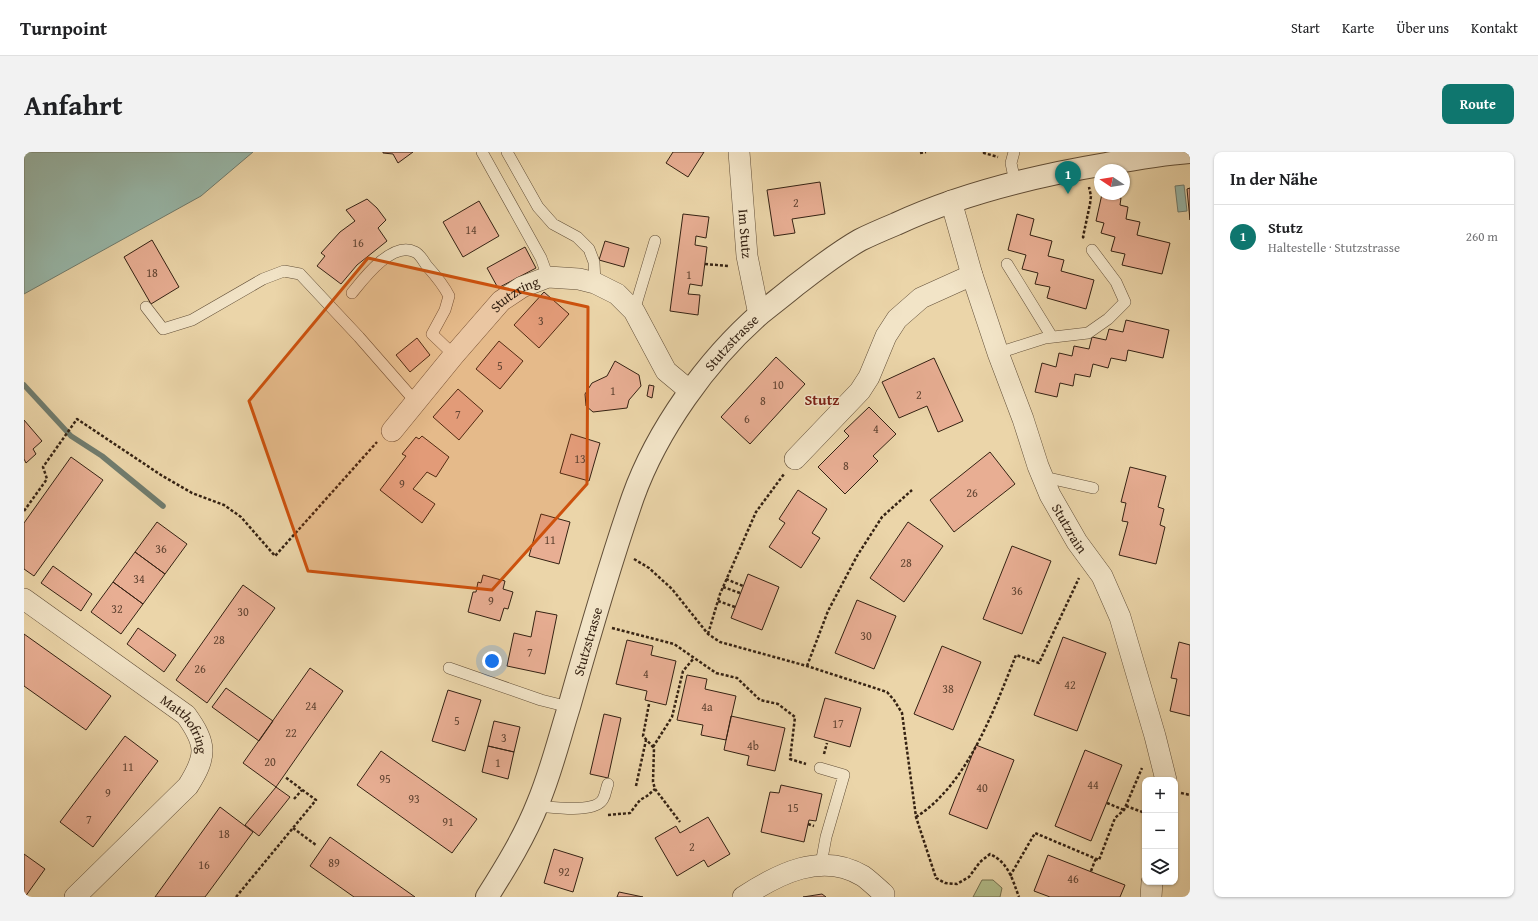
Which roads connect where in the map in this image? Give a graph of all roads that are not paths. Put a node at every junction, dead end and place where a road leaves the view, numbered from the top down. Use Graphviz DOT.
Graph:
graph roads {
  1 [pos="482,152"];
  2 [pos="507,152"];
  3 [pos="739,152"];
  4 [pos="1014,152"];
  5 [pos="1170,153"];
  6 [pos="1015,182"];
  7 [pos="951,201"];
  8 [pos="655,241"];
  9 [pos="1092,250"];
  10 [pos="1007,264"];
  11 [pos="972,275"];
  12 [pos="548,277"];
  13 [pos="595,283"];
  14 [pos="352,293"];
  15 [pos="146,307"];
  16 [pos="634,311"];
  17 [pos="759,315"];
  18 [pos="1052,337"];
  19 [pos="998,353"];
  20 [pos="454,355"];
  21 [pos="690,392"];
  22 [pos="415,401"];
  23 [pos="392,431"];
  24 [pos="795,459"];
  25 [pos="1044,481"];
  26 [pos="1093,488"];
  27 [pos="24,599"];
  28 [pos="449,668"];
  29 [pos="569,707"];
  30 [pos="820,768"];
  31 [pos="1165,777"];
  32 [pos="608,784"];
  33 [pos="537,806"];
  34 [pos="821,864"];
  35 [pos="1152,885"];
  36 [pos="84,893"];
  37 [pos="487,897"];
  38 [pos="743,897"];
  39 [pos="884,897"];
  40 [pos="1151,897"];
  1 -- 12 [label="lane"];
  2 -- 13 [label="lane"];
  3 -- 17 [label="street, Im Stutz"];
  4 -- 6 [label="lane"];
  5 -- 6 [label="street, Stutzstrasse"];
  6 -- 7 [label="street, Stutzstrasse"];
  7 -- 11 [label="street, Stutzrain"];
  7 -- 17 [label="street, Stutzstrasse"];
  8 -- 16 [label="lane"];
  9 -- 18 [label="lane"];
  10 -- 18 [label="lane"];
  11 -- 19 [label="street, Stutzrain"];
  11 -- 24 [label="street"];
  12 -- 13 [label="street, Stutzring"];
  12 -- 20 [label="street, Stutzring"];
  13 -- 16 [label="street, Stutzring"];
  14 -- 20 [label="lane"];
  15 -- 22 [label="lane"];
  16 -- 21 [label="street, Stutzring"];
  17 -- 21 [label="street, Stutzstrasse"];
  18 -- 19 [label="lane"];
  19 -- 25 [label="street, Stutzrain"];
  20 -- 22 [label="street, Stutzring"];
  21 -- 29 [label="street, Stutzstrasse"];
  22 -- 23 [label="street, Stutzring"];
  25 -- 26 [label="lane"];
  25 -- 31 [label="street, Stutzrain"];
  27 -- 36 [label="street, Matthofring"];
  28 -- 29 [label="lane"];
  29 -- 33 [label="street, Stutzstrasse"];
  30 -- 34 [label="lane"];
  32 -- 33 [label="lane"];
  33 -- 37 [label="street, Stutzstrasse"];
  34 -- 38 [label="street"];
  34 -- 39 [label="street"];
  35 -- 40 [label="street"];
}
